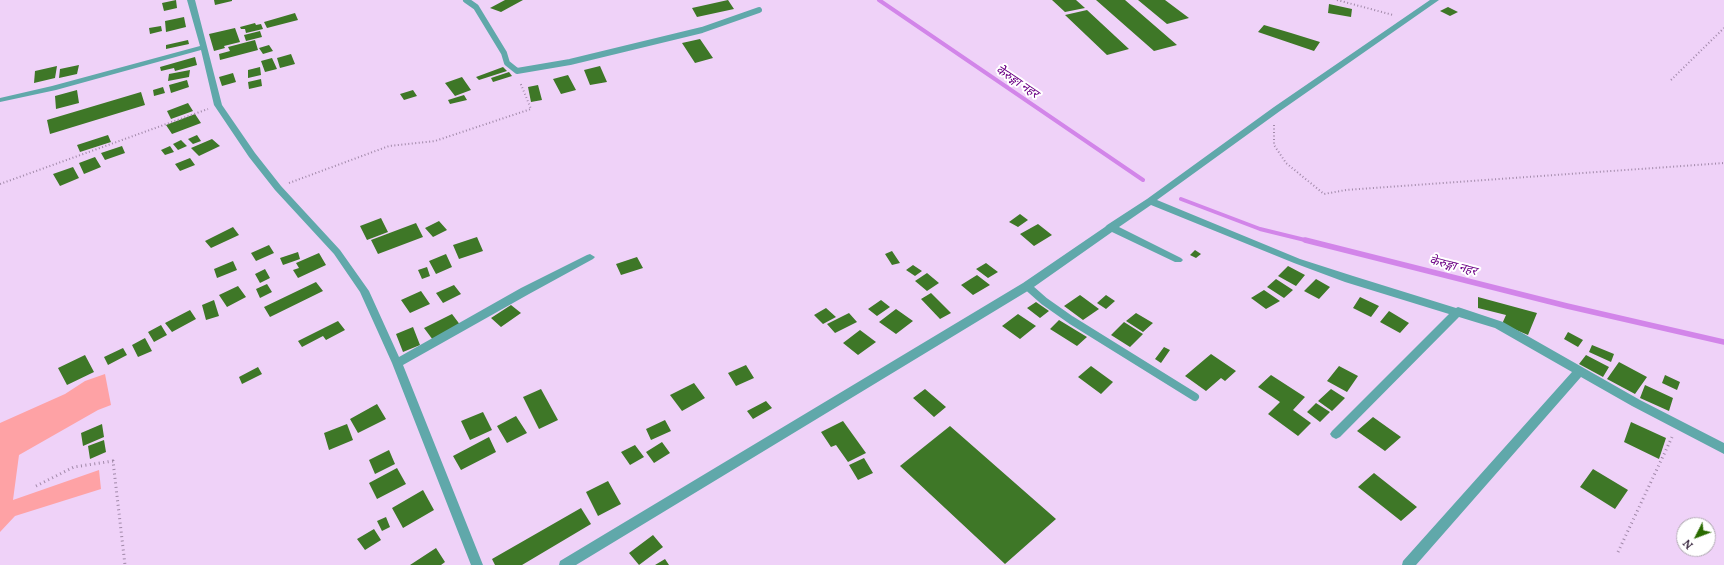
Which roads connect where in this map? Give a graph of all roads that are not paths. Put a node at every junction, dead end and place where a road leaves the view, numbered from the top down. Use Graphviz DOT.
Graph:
graph roads {
  1 [pos="191,0"];
  2 [pos="466,0"];
  3 [pos="1429,1"];
  4 [pos="759,10"];
  5 [pos="204,47"];
  6 [pos="0,100"];
  7 [pos="1150,201"];
  8 [pos="1110,227"];
  9 [pos="590,257"];
  10 [pos="1178,260"];
  11 [pos="1027,286"];
  12 [pos="1458,311"];
  13 [pos="397,363"];
  14 [pos="1580,371"];
  15 [pos="1195,397"];
  16 [pos="1336,434"];
  17 [pos="1724,449"];
  18 [pos="477,565"];
  19 [pos="565,565"];
  20 [pos="1408,565"];
  1 -- 5 [label="street"];
  2 -- 4 [label="lane"];
  3 -- 7 [label="street"];
  5 -- 6 [label="street"];
  5 -- 13 [label="street"];
  7 -- 8 [label="street"];
  7 -- 12 [label="street"];
  8 -- 10 [label="street"];
  8 -- 11 [label="street"];
  9 -- 13 [label="street"];
  11 -- 15 [label="lane"];
  11 -- 19 [label="street"];
  12 -- 14 [label="street"];
  12 -- 16 [label="street"];
  13 -- 18 [label="street"];
  14 -- 17 [label="street"];
  14 -- 20 [label="street"];
}
